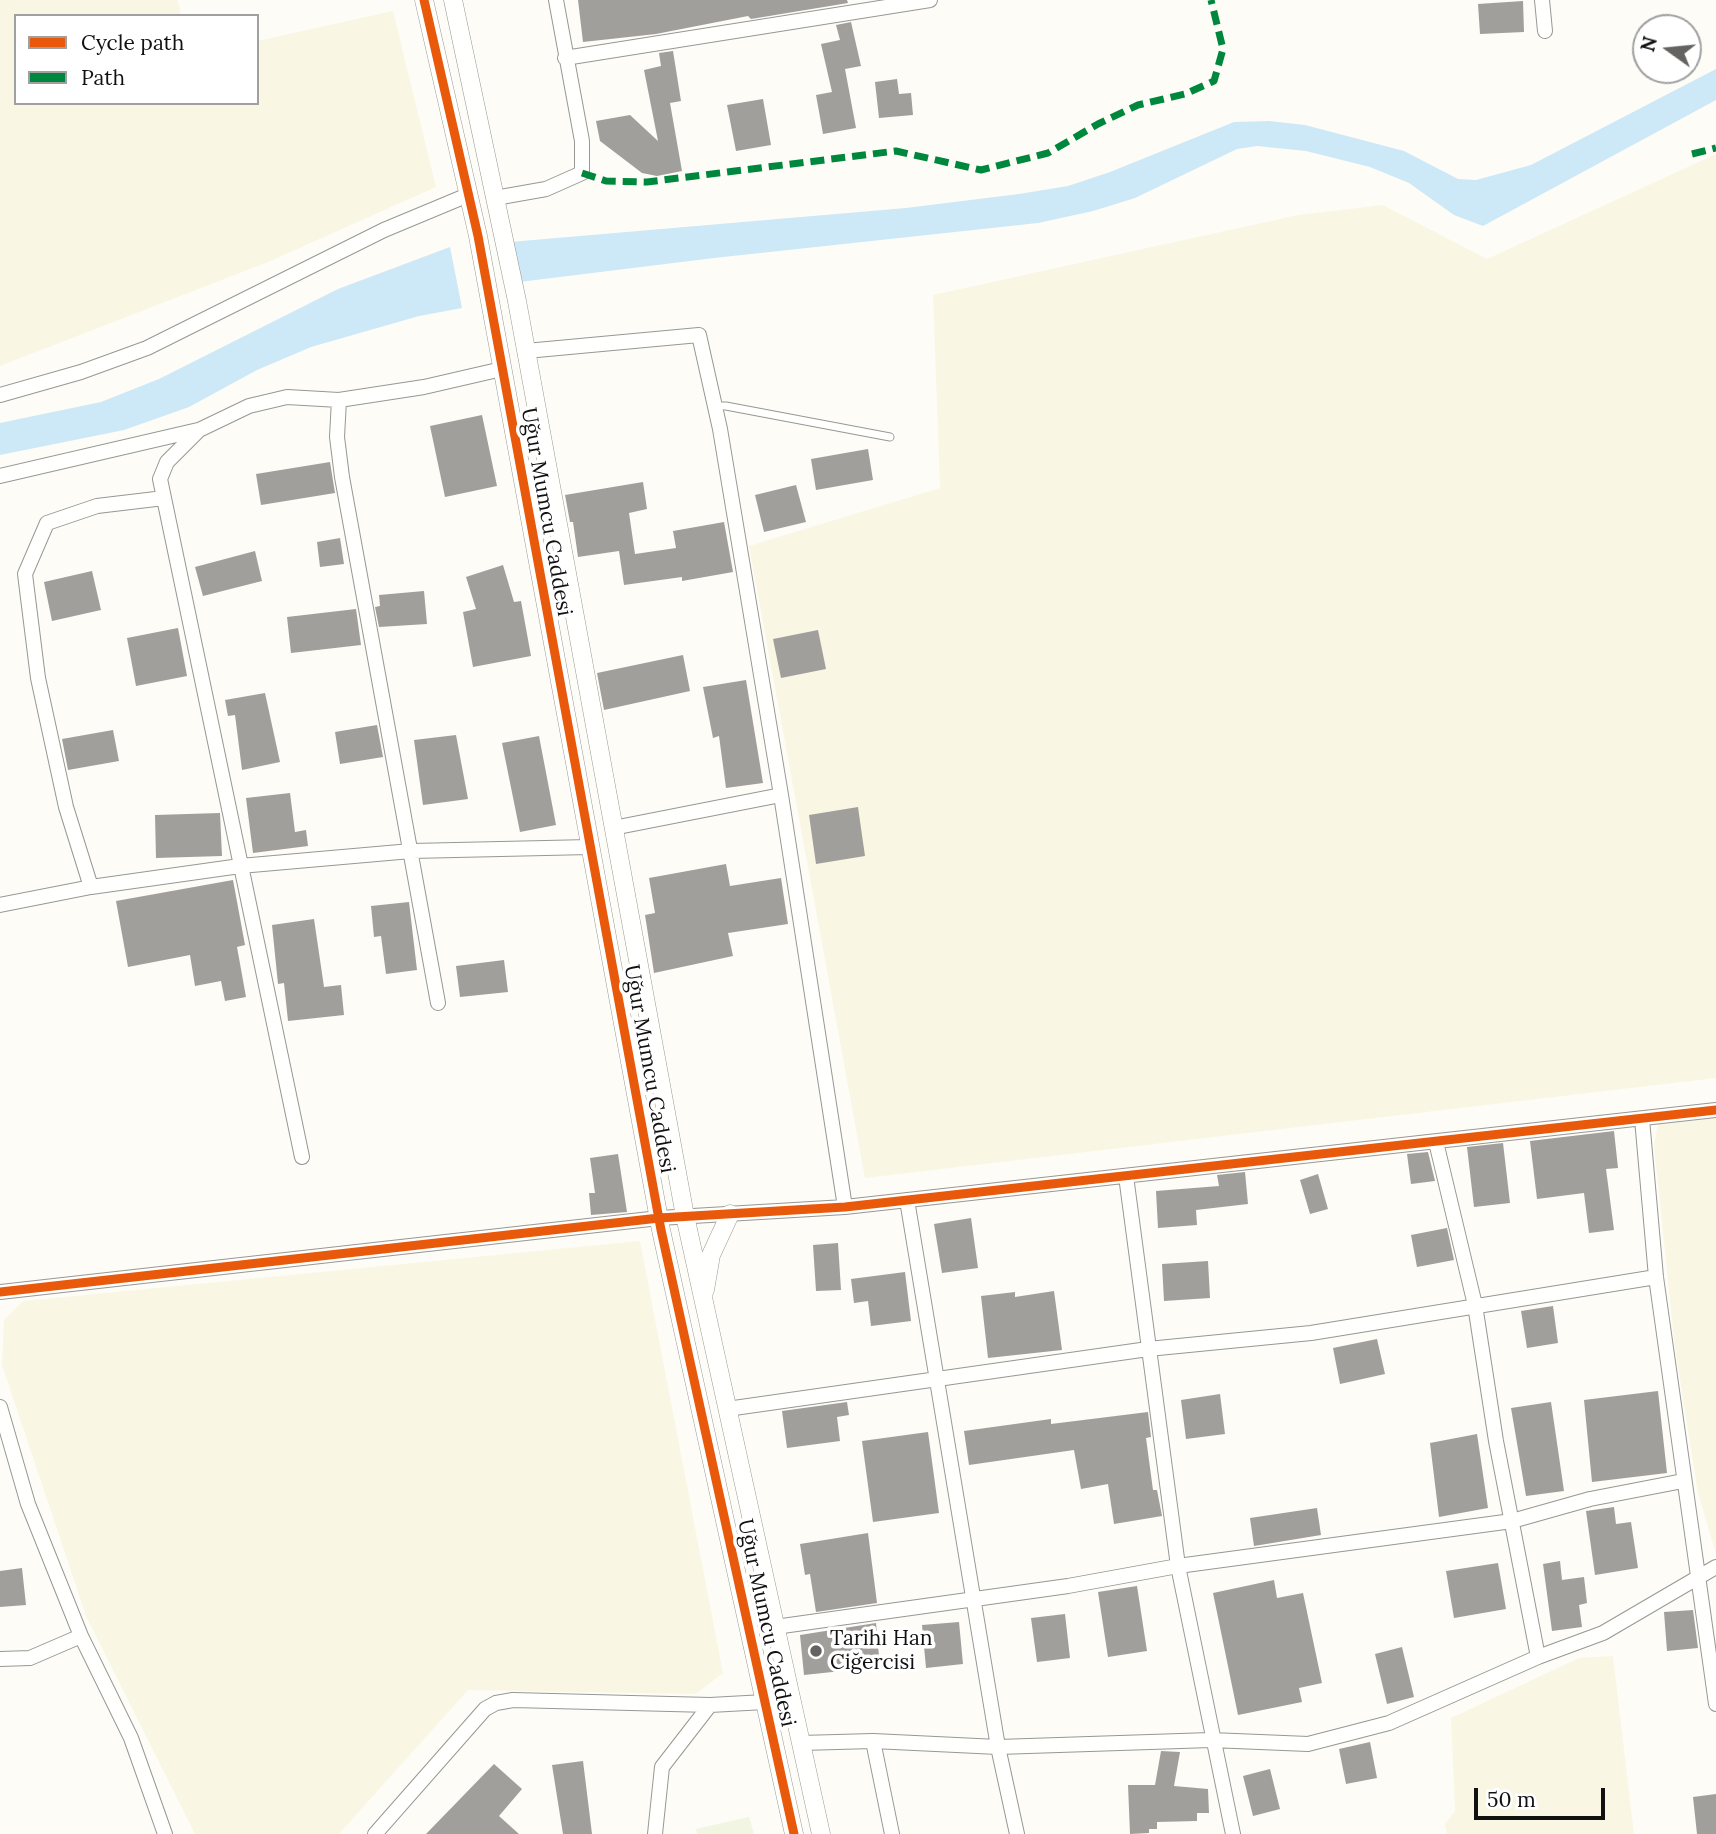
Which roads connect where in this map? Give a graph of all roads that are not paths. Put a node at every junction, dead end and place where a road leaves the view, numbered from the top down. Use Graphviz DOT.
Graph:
graph roads {
  1 [pos="424,0"];
  2 [pos="453,0"];
  3 [pos="556,0"];
  4 [pos="930,0"];
  5 [pos="1542,0"];
  6 [pos="1545,31"];
  7 [pos="565,58"];
  8 [pos="468,195"];
  9 [pos="495,198"];
  10 [pos="526,351"];
  11 [pos="502,369"];
  12 [pos="0,395"];
  13 [pos="339,400"];
  14 [pos="715,406"];
  15 [pos="199,430"];
  16 [pos="890,437"];
  17 [pos="0,476"];
  18 [pos="164,498"];
  19 [pos="782,795"];
  20 [pos="613,828"];
  21 [pos="590,847"];
  22 [pos="411,851"];
  23 [pos="240,866"];
  24 [pos="91,887"];
  25 [pos="0,905"];
  26 [pos="438,1003"];
  27 [pos="1716,1111"];
  28 [pos="1642,1119"];
  29 [pos="1436,1142"];
  30 [pos="302,1157"];
  31 [pos="1126,1176"];
  32 [pos="908,1200"];
  33 [pos="845,1207"];
  34 [pos="730,1214"];
  35 [pos="685,1216"];
  36 [pos="659,1218"];
  37 [pos="1656,1277"];
  38 [pos="0,1292"];
  39 [pos="703,1300"];
  40 [pos="1475,1305"];
  41 [pos="1148,1349"];
  42 [pos="936,1377"];
  43 [pos="0,1407"];
  44 [pos="727,1409"];
  45 [pos="1683,1481"];
  46 [pos="1512,1521"];
  47 [pos="1178,1566"];
  48 [pos="1716,1567"];
  49 [pos="1696,1577"];
  50 [pos="973,1600"];
  51 [pos="775,1626"];
  52 [pos="82,1636"];
  53 [pos="1538,1657"];
  54 [pos="0,1659"];
  55 [pos="790,1696"];
  56 [pos="765,1702"];
  57 [pos="1716,1704"];
  58 [pos="710,1705"];
  59 [pos="1212,1740"];
  60 [pos="873,1741"];
  61 [pos="801,1743"];
  62 [pos="775,1747"];
  63 [pos="998,1747"];
  64 [pos="165,1834"];
  65 [pos="375,1834"];
  66 [pos="655,1834"];
  67 [pos="794,1834"];
  68 [pos="821,1834"];
  69 [pos="892,1834"];
  70 [pos="1017,1834"];
  71 [pos="1233,1834"];
  1 -- 8 [label="street, Uğur Mumcu Caddesi"];
  2 -- 9 [label="street, Uğur Mumcu Caddesi"];
  3 -- 7 [label="street"];
  4 -- 7 [label="street"];
  5 -- 6 [label="street"];
  7 -- 9 [label="street"];
  8 -- 11 [label="street, Uğur Mumcu Caddesi"];
  8 -- 12 [label="street"];
  9 -- 10 [label="street, Uğur Mumcu Caddesi"];
  10 -- 14 [label="street"];
  10 -- 20 [label="street, Uğur Mumcu Caddesi"];
  11 -- 13 [label="street"];
  11 -- 21 [label="street, Uğur Mumcu Caddesi"];
  13 -- 15 [label="street"];
  13 -- 22 [label="street"];
  14 -- 16 [label="lane"];
  14 -- 19 [label="street"];
  15 -- 17 [label="street"];
  15 -- 18 [label="street"];
  18 -- 23 [label="street"];
  18 -- 24 [label="street"];
  19 -- 20 [label="street"];
  19 -- 33 [label="street"];
  20 -- 35 [label="street, Uğur Mumcu Caddesi"];
  21 -- 22 [label="street"];
  21 -- 36 [label="street, Uğur Mumcu Caddesi"];
  22 -- 23 [label="street"];
  22 -- 26 [label="street"];
  23 -- 24 [label="street"];
  23 -- 30 [label="street"];
  24 -- 25 [label="street"];
  27 -- 28 [label="street"];
  28 -- 29 [label="street"];
  28 -- 37 [label="street"];
  29 -- 31 [label="street"];
  29 -- 40 [label="street"];
  31 -- 32 [label="street"];
  31 -- 41 [label="street"];
  32 -- 33 [label="street"];
  32 -- 42 [label="street"];
  33 -- 34 [label="street"];
  34 -- 35 [label="street"];
  34 -- 39 [label="street"];
  35 -- 36 [label="street"];
  35 -- 39 [label="street, Uğur Mumcu Caddesi"];
  36 -- 38 [label="street"];
  36 -- 56 [label="street, Uğur Mumcu Caddesi"];
  37 -- 40 [label="street"];
  37 -- 45 [label="street"];
  39 -- 44 [label="street, Uğur Mumcu Caddesi"];
  40 -- 41 [label="street"];
  40 -- 46 [label="street"];
  41 -- 42 [label="street"];
  41 -- 47 [label="street"];
  42 -- 44 [label="street"];
  42 -- 50 [label="street"];
  43 -- 52 [label="street"];
  44 -- 51 [label="street, Uğur Mumcu Caddesi"];
  45 -- 46 [label="street"];
  45 -- 49 [label="street"];
  46 -- 47 [label="street"];
  46 -- 53 [label="street"];
  47 -- 50 [label="street"];
  47 -- 59 [label="street"];
  48 -- 49 [label="street"];
  49 -- 53 [label="street"];
  49 -- 57 [label="street"];
  50 -- 51 [label="street"];
  50 -- 63 [label="street"];
  51 -- 55 [label="street, Uğur Mumcu Caddesi"];
  52 -- 54 [label="street"];
  52 -- 64 [label="street"];
  53 -- 59 [label="street"];
  55 -- 56 [label="street"];
  55 -- 61 [label="street, Uğur Mumcu Caddesi"];
  56 -- 58 [label="street"];
  56 -- 62 [label="street, Uğur Mumcu Caddesi"];
  58 -- 65 [label="street"];
  58 -- 66 [label="street"];
  59 -- 63 [label="street"];
  59 -- 71 [label="street"];
  60 -- 61 [label="street"];
  60 -- 63 [label="street"];
  60 -- 69 [label="street"];
  61 -- 62 [label="street"];
  61 -- 68 [label="street, Uğur Mumcu Caddesi"];
  62 -- 67 [label="street, Uğur Mumcu Caddesi"];
  63 -- 70 [label="street"];
}
